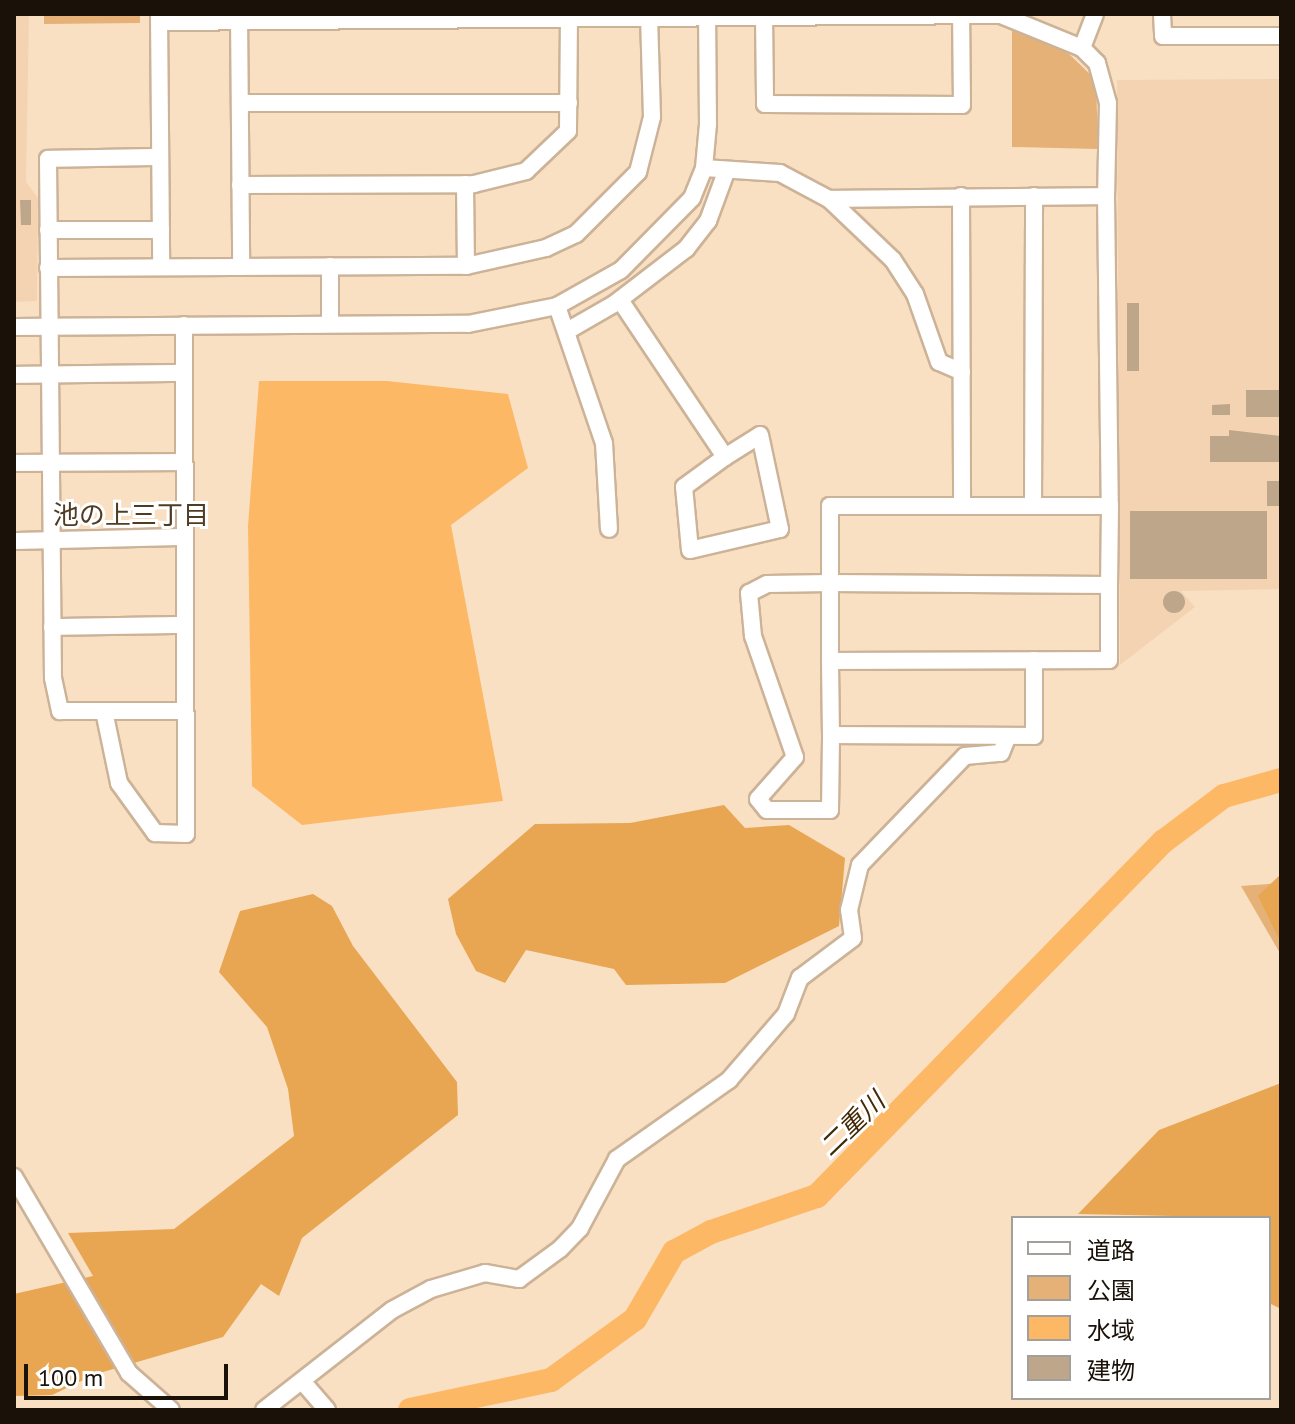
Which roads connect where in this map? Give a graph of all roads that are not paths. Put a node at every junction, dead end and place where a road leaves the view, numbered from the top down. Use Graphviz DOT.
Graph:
graph roads {
  1 [pos="1095,14"];
  2 [pos="1162,14"];
  3 [pos="904,15"];
  4 [pos="961,15"];
  5 [pos="649,16"];
  6 [pos="707,16"];
  7 [pos="760,16"];
  8 [pos="239,17"];
  9 [pos="314,17"];
  10 [pos="385,17"];
  11 [pos="159,18"];
  12 [pos="569,18"];
  13 [pos="1281,36"];
  14 [pos="1082,48"];
  15 [pos="240,103"];
  16 [pos="569,103"];
  17 [pos="160,157"];
  18 [pos="704,168"];
  19 [pos="726,172"];
  20 [pos="465,184"];
  21 [pos="240,185"];
  22 [pos="961,196"];
  23 [pos="1034,196"];
  24 [pos="1106,196"];
  25 [pos="829,199"];
  26 [pos="48,230"];
  27 [pos="161,230"];
  28 [pos="330,266"];
  29 [pos="466,266"];
  30 [pos="161,267"];
  31 [pos="241,267"];
  32 [pos="48,268"];
  33 [pos="620,300"];
  34 [pos="557,306"];
  35 [pos="330,324"];
  36 [pos="184,325"];
  37 [pos="14,327"];
  38 [pos="48,327"];
  39 [pos="567,331"];
  40 [pos="962,372"];
  41 [pos="184,373"];
  42 [pos="14,375"];
  43 [pos="49,375"];
  44 [pos="725,457"];
  45 [pos="183,462"];
  46 [pos="14,463"];
  47 [pos="50,463"];
  48 [pos="962,506"];
  49 [pos="1033,506"];
  50 [pos="1110,506"];
  51 [pos="609,529"];
  52 [pos="182,537"];
  53 [pos="50,540"];
  54 [pos="14,541"];
  55 [pos="830,583"];
  56 [pos="1109,585"];
  57 [pos="184,625"];
  58 [pos="52,627"];
  59 [pos="1034,660"];
  60 [pos="830,661"];
  61 [pos="104,711"];
  62 [pos="183,711"];
  63 [pos="831,735"];
  64 [pos="1008,736"];
  65 [pos="14,1177"];
  66 [pos="302,1381"];
  67 [pos="171,1410"];
  68 [pos="264,1410"];
  69 [pos="327,1410"];
  1 -- 14 [label="street"];
  2 -- 13 [label="street"];
  3 -- 4 [label="street"];
  3 -- 7 [label="street"];
  4 -- 7 [label="street"];
  4 -- 14 [label="street"];
  5 -- 6 [label="street"];
  5 -- 12 [label="street"];
  5 -- 29 [label="street"];
  6 -- 7 [label="street"];
  6 -- 18 [label="street"];
  8 -- 9 [label="street"];
  8 -- 11 [label="street"];
  8 -- 15 [label="street"];
  9 -- 10 [label="street"];
  10 -- 12 [label="street"];
  11 -- 17 [label="street"];
  12 -- 16 [label="street"];
  14 -- 24 [label="street"];
  15 -- 16 [label="street"];
  15 -- 21 [label="street"];
  16 -- 20 [label="street"];
  17 -- 26 [label="street"];
  17 -- 27 [label="street"];
  18 -- 19 [label="street"];
  18 -- 34 [label="street"];
  19 -- 25 [label="street"];
  19 -- 33 [label="street"];
  20 -- 21 [label="street"];
  20 -- 29 [label="street"];
  21 -- 31 [label="street"];
  22 -- 23 [label="street"];
  22 -- 25 [label="street"];
  22 -- 40 [label="street"];
  23 -- 24 [label="street"];
  23 -- 49 [label="street"];
  24 -- 50 [label="street"];
  25 -- 40 [label="street"];
  26 -- 27 [label="street"];
  26 -- 32 [label="street"];
  27 -- 30 [label="street"];
  28 -- 29 [label="street"];
  28 -- 31 [label="street"];
  28 -- 35 [label="street"];
  30 -- 31 [label="street"];
  30 -- 32 [label="street"];
  32 -- 38 [label="street"];
  33 -- 39 [label="street"];
  33 -- 44 [label="street"];
  34 -- 35 [label="street"];
  34 -- 39 [label="street"];
  35 -- 36 [label="street"];
  36 -- 38 [label="street"];
  36 -- 41 [label="street"];
  37 -- 38 [label="street"];
  38 -- 43 [label="street"];
  39 -- 51 [label="street"];
  40 -- 48 [label="street"];
  41 -- 43 [label="street"];
  41 -- 45 [label="street"];
  42 -- 43 [label="street"];
  43 -- 47 [label="street"];
  44 -- 44 [label="street"];
  45 -- 47 [label="street"];
  45 -- 52 [label="street"];
  46 -- 47 [label="street"];
  47 -- 53 [label="street"];
  48 -- 49 [label="street"];
  48 -- 55 [label="street"];
  49 -- 50 [label="street"];
  50 -- 56 [label="street"];
  52 -- 53 [label="street"];
  52 -- 57 [label="street"];
  53 -- 54 [label="street"];
  53 -- 58 [label="street"];
  55 -- 56 [label="street"];
  55 -- 60 [label="street"];
  55 -- 63 [label="street"];
  56 -- 59 [label="street"];
  57 -- 58 [label="street"];
  57 -- 62 [label="street"];
  58 -- 61 [label="street"];
  59 -- 60 [label="street"];
  59 -- 64 [label="street"];
  60 -- 63 [label="street"];
  61 -- 62 [label="street"];
  61 -- 62 [label="street"];
  63 -- 64 [label="street"];
  64 -- 66 [label="street"];
  65 -- 67 [label="street"];
  66 -- 68 [label="street"];
  66 -- 69 [label="street"];
}
